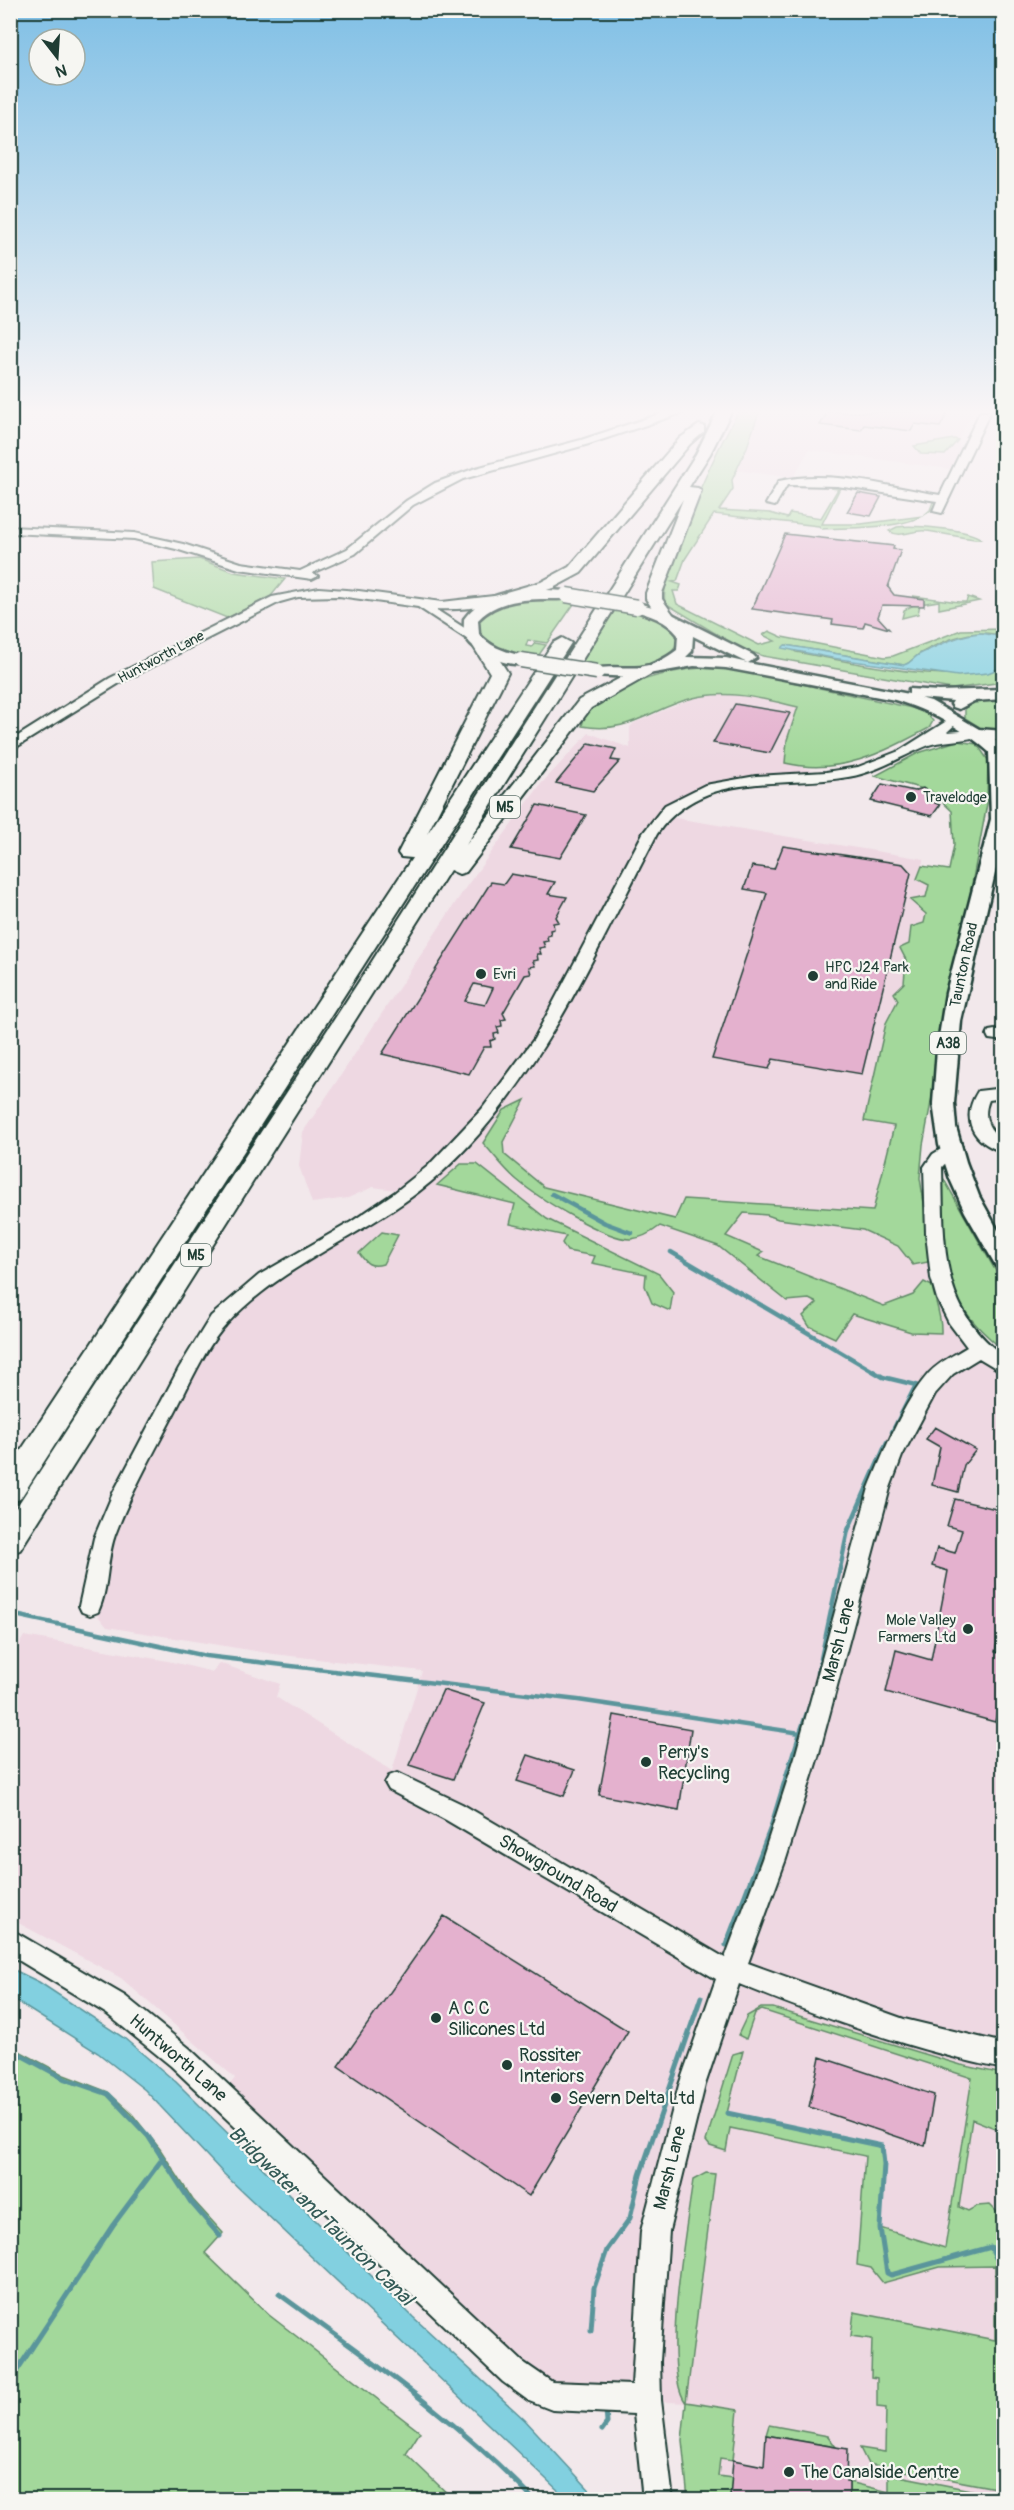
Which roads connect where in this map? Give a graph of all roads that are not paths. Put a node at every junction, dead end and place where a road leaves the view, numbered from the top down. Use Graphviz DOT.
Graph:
graph roads {
  1 [pos="380,529"];
  2 [pos="610,529"];
  3 [pos="636,529"];
  4 [pos="656,529"];
  5 [pos="679,529"];
  6 [pos="10,530"];
  7 [pos="624,548"];
  8 [pos="303,574"];
  9 [pos="600,585"];
  10 [pos="322,591"];
  11 [pos="507,597"];
  12 [pos="417,603"];
  13 [pos="582,613"];
  14 [pos="672,619"];
  15 [pos="570,632"];
  16 [pos="479,644"];
  17 [pos="656,668"];
  18 [pos="999,692"];
  19 [pos="970,696"];
  20 [pos="952,720"];
  21 [pos="978,735"];
  22 [pos="1004,736"];
  23 [pos="924,742"];
  24 [pos="10,747"];
  25 [pos="1002,814"];
  26 [pos="381,919"];
  27 [pos="380,966"];
  28 [pos="1004,1093"];
  29 [pos="1004,1146"];
  30 [pos="951,1149"];
  31 [pos="1004,1260"];
  32 [pos="981,1348"];
  33 [pos="1004,1366"];
  34 [pos="10,1491"];
  35 [pos="10,1542"];
  36 [pos="90,1606"];
  37 [pos="397,1783"];
  38 [pos="10,1941"];
  39 [pos="732,1971"];
  40 [pos="1004,2056"];
  41 [pos="647,2400"];
  42 [pos="657,2493"];
  1 -- 8 [label="street"];
  2 -- 11 [label="highway"];
  3 -- 7 [label="highway"];
  4 -- 27 [label="highway, M5"];
  5 -- 14 [label="highway, M5"];
  6 -- 8 [label="street"];
  8 -- 10 [label="street"];
  9 -- 13 [label="highway"];
  10 -- 12 [label="street, Huntworth Lane"];
  10 -- 24 [label="street, Huntworth Lane"];
  11 -- 12 [label="street, Huntworth Lane"];
  11 -- 14 [label="main road, bridge"];
  11 -- 16 [label="main road"];
  12 -- 16 [label="street, Huntworth Lane"];
  14 -- 17 [label="main road"];
  14 -- 19 [label="main road"];
  15 -- 26 [label="highway, M5"];
  16 -- 17 [label="main road, bridge"];
  16 -- 26 [label="highway, M5"];
  17 -- 20 [label="main road, A38"];
  17 -- 27 [label="highway, M5"];
  18 -- 19 [label="main road"];
  19 -- 20 [label="main road"];
  20 -- 21 [label="main road, A38"];
  20 -- 23 [label="street"];
  21 -- 22 [label="main road"];
  21 -- 23 [label="street"];
  21 -- 25 [label="main road, Taunton Road / A38"];
  23 -- 36 [label="street"];
  25 -- 30 [label="main road, Taunton Road / A38"];
  26 -- 34 [label="highway, M5"];
  27 -- 35 [label="highway, M5"];
  28 -- 29 [label="street"];
  30 -- 31 [label="main road, Taunton Road / A38"];
  30 -- 32 [label="street"];
  32 -- 33 [label="street"];
  32 -- 39 [label="street, Marsh Lane"];
  37 -- 39 [label="street, Showground Road"];
  38 -- 41 [label="street, Huntworth Lane"];
  39 -- 40 [label="street, Showground Road"];
  39 -- 41 [label="street, Marsh Lane"];
  41 -- 42 [label="street, Marsh Lane"];
}
